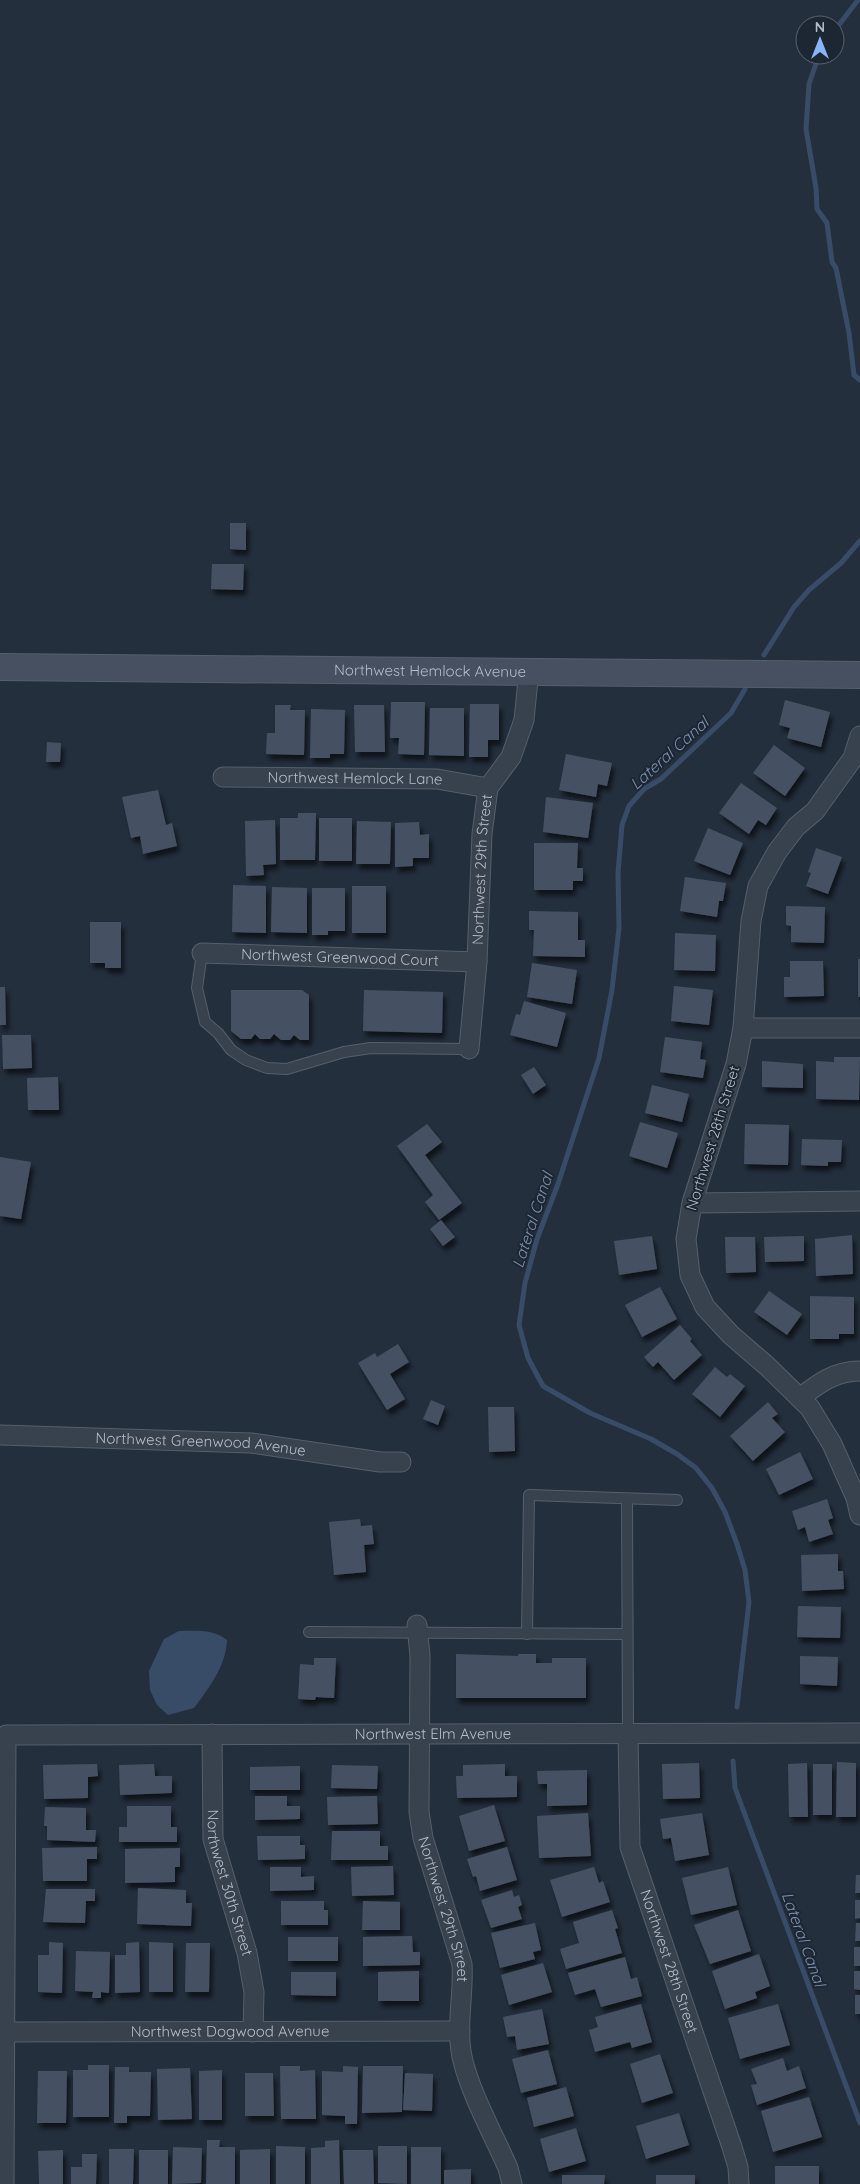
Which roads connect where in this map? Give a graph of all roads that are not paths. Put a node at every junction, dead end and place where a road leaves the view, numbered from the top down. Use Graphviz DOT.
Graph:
graph roads {
  1 [pos="0,667"];
  2 [pos="529,670"];
  3 [pos="860,675"];
  4 [pos="860,736"];
  5 [pos="857,760"];
  6 [pos="224,777"];
  7 [pos="488,788"];
  8 [pos="202,953"];
  9 [pos="477,962"];
  10 [pos="743,1028"];
  11 [pos="860,1028"];
  12 [pos="469,1049"];
  13 [pos="860,1201"];
  14 [pos="692,1203"];
  15 [pos="860,1370"];
  16 [pos="800,1398"];
  17 [pos="0,1435"];
  18 [pos="401,1462"];
  19 [pos="627,1499"];
  20 [pos="677,1500"];
  21 [pos="860,1515"];
  22 [pos="418,1629"];
  23 [pos="309,1632"];
  24 [pos="527,1634"];
  25 [pos="627,1634"];
  26 [pos="212,1734"];
  27 [pos="420,1734"];
  28 [pos="628,1734"];
  29 [pos="860,1734"];
  30 [pos="460,2031"];
  31 [pos="2,2032"];
  32 [pos="253,2032"];
  33 [pos="4,2184"];
  34 [pos="512,2184"];
  35 [pos="740,2184"];
  1 -- 2 [label="street, Northwest Hemlock Avenue"];
  2 -- 3 [label="street, Northwest Hemlock Avenue"];
  2 -- 7 [label="street, Northwest 29th Street"];
  4 -- 5 [label="street, Northwest 28th Street"];
  5 -- 10 [label="street, Northwest 28th Street"];
  6 -- 7 [label="street, Northwest Hemlock Lane"];
  7 -- 9 [label="street, Northwest 29th Street"];
  8 -- 9 [label="street, Northwest Greenwood Court"];
  8 -- 12 [label="lane"];
  9 -- 12 [label="street, Northwest 29th Street"];
  10 -- 11 [label="street"];
  10 -- 14 [label="street, Northwest 28th Street"];
  13 -- 14 [label="street"];
  14 -- 16 [label="street, Northwest 28th Street"];
  15 -- 16 [label="street"];
  16 -- 21 [label="street, Northwest 28th Street"];
  17 -- 18 [label="street, Northwest Greenwood Avenue"];
  19 -- 20 [label="lane"];
  19 -- 24 [label="lane"];
  19 -- 25 [label="lane"];
  22 -- 23 [label="lane"];
  22 -- 24 [label="lane"];
  22 -- 27 [label="street, Northwest 29th Street"];
  24 -- 25 [label="lane"];
  25 -- 28 [label="lane"];
  26 -- 27 [label="street, Northwest Elm Avenue"];
  26 -- 31 [label="street, Northwest Elm Avenue"];
  26 -- 32 [label="street, Northwest 30th Street"];
  27 -- 28 [label="street, Northwest Elm Avenue"];
  27 -- 30 [label="street, Northwest 29th Street"];
  28 -- 29 [label="street, Northwest Elm Avenue"];
  28 -- 35 [label="street, Northwest 28th Street"];
  30 -- 32 [label="street, Northwest Dogwood Avenue"];
  30 -- 34 [label="street, Northwest 29th Street"];
  31 -- 32 [label="street, Northwest Dogwood Avenue"];
  31 -- 33 [label="street"];
}
